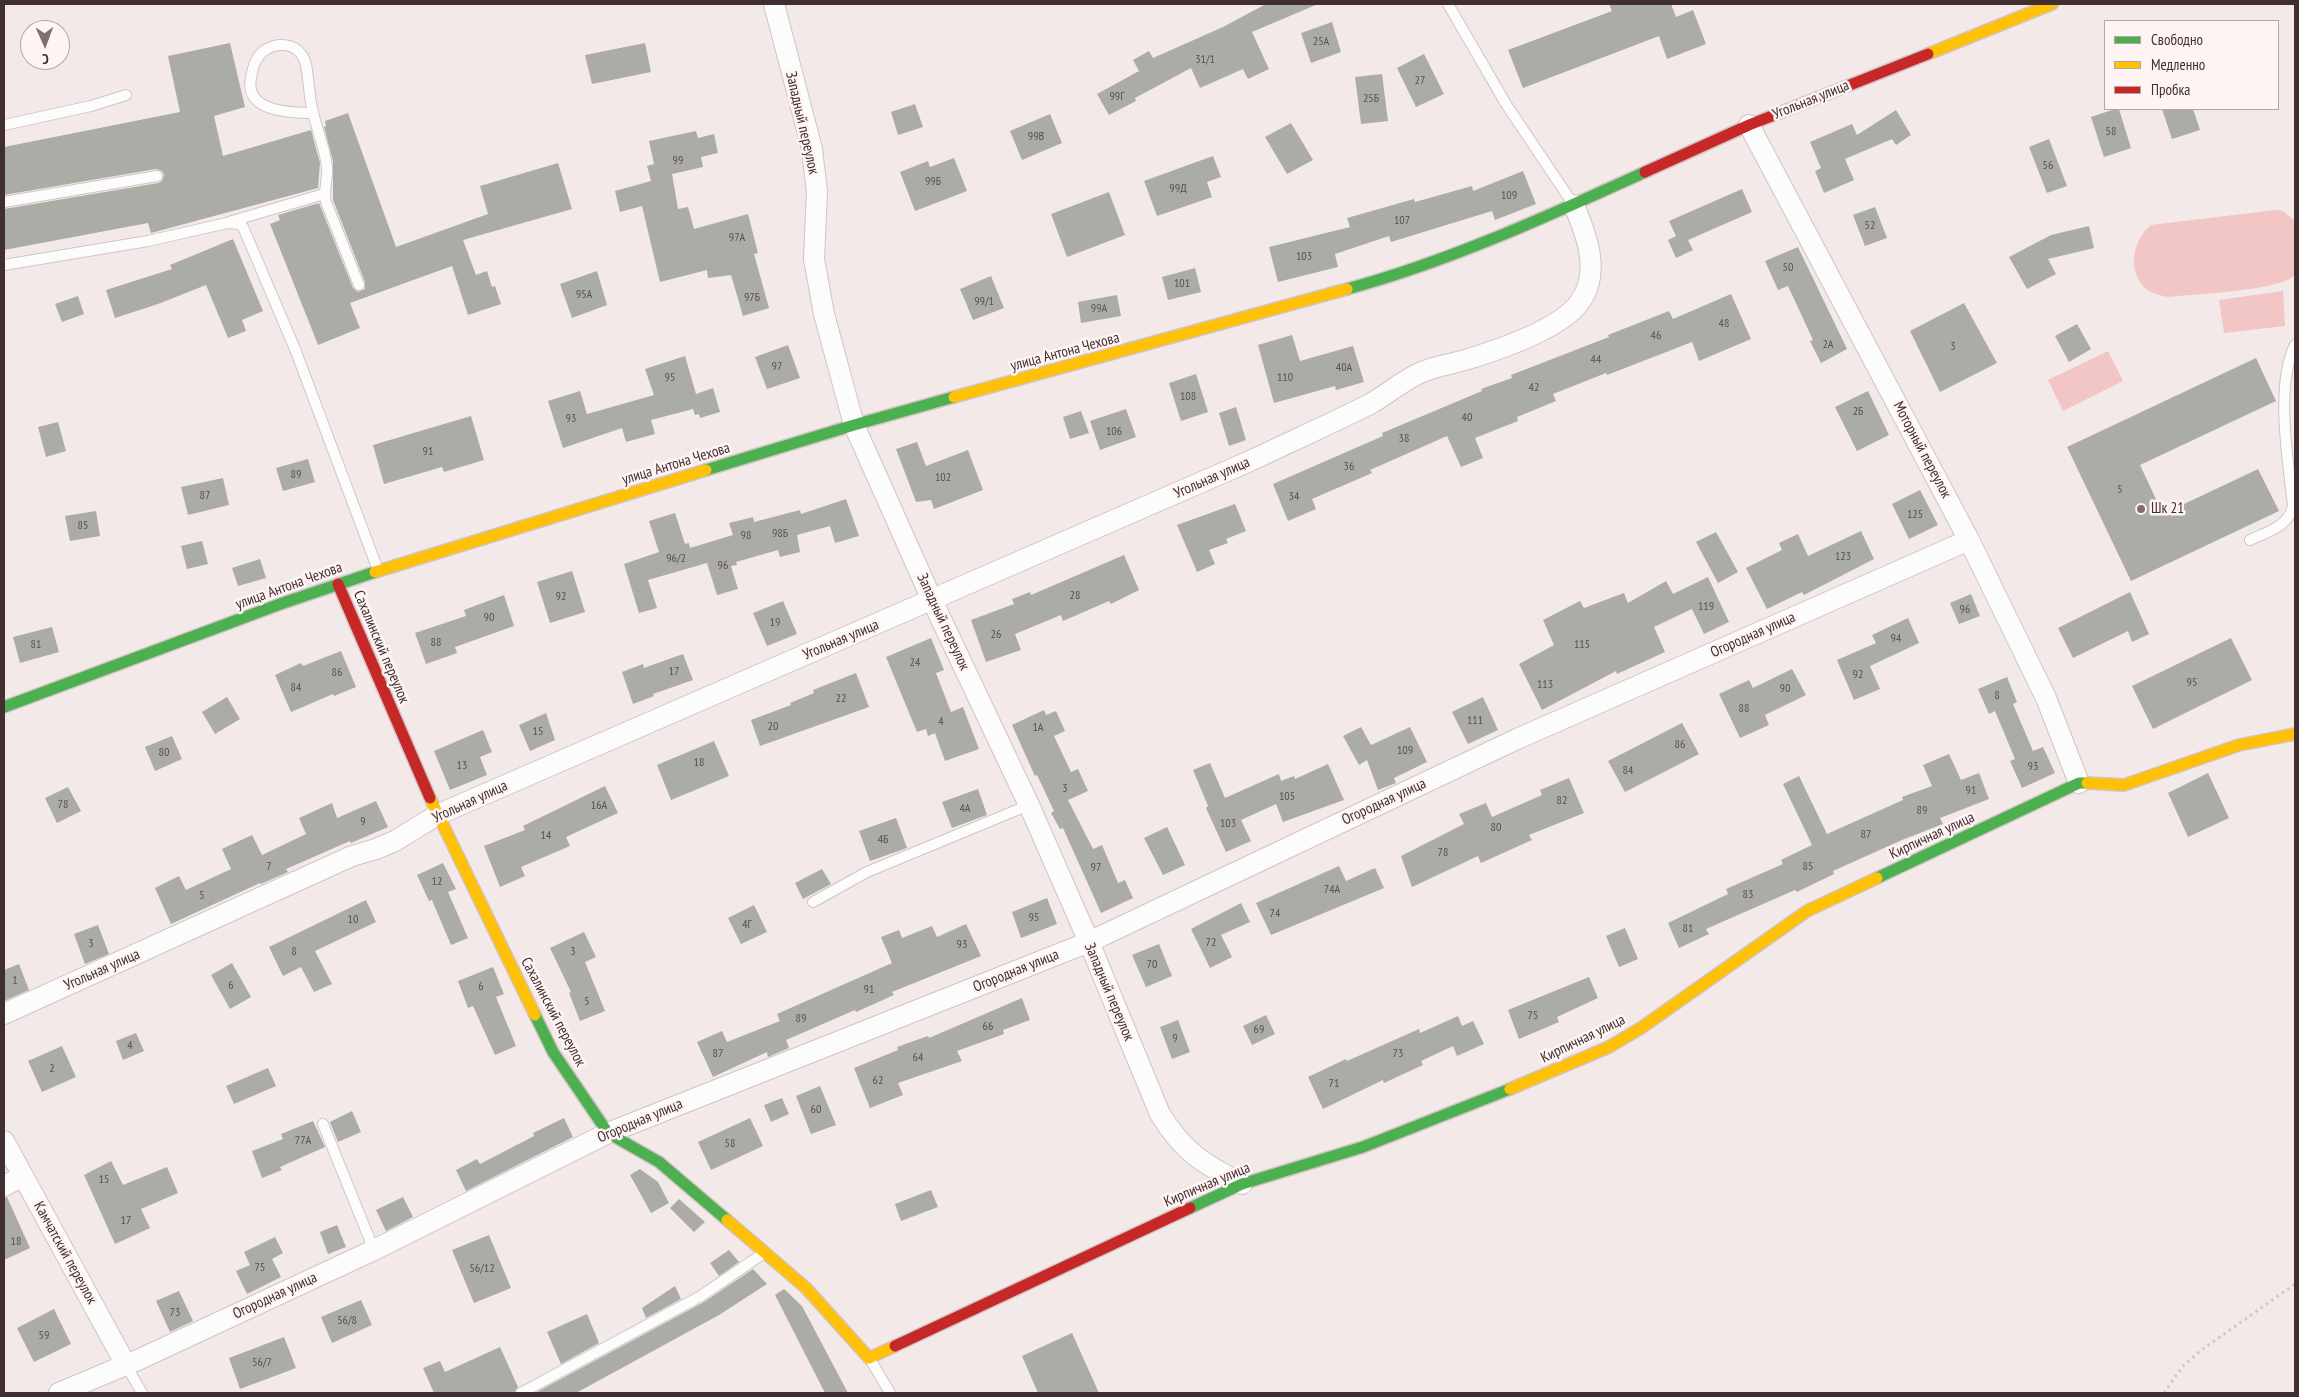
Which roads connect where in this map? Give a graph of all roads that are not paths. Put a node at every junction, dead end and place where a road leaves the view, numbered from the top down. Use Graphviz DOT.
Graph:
graph roads {
  1 [pos="774,4"];
  2 [pos="1448,4"];
  3 [pos="2052,4"];
  4 [pos="126,95"];
  5 [pos="313,114"];
  6 [pos="4,125"];
  7 [pos="1749,125"];
  8 [pos="157,176"];
  9 [pos="324,194"];
  10 [pos="4,202"];
  11 [pos="1574,205"];
  12 [pos="227,223"];
  13 [pos="4,265"];
  14 [pos="1367,284"];
  15 [pos="359,285"];
  16 [pos="2295,345"];
  17 [pos="854,425"];
  18 [pos="1969,540"];
  19 [pos="2250,540"];
  20 [pos="378,571"];
  21 [pos="338,584"];
  22 [pos="932,600"];
  23 [pos="4,707"];
  24 [pos="2295,734"];
  25 [pos="2079,783"];
  26 [pos="1029,805"];
  27 [pos="438,815"];
  28 [pos="813,902"];
  29 [pos="1089,942"];
  30 [pos="4,1014"];
  31 [pos="323,1124"];
  32 [pos="608,1132"];
  33 [pos="4,1141"];
  34 [pos="23,1176"];
  35 [pos="1242,1184"];
  36 [pos="4,1186"];
  37 [pos="374,1250"];
  38 [pos="764,1252"];
  39 [pos="869,1358"];
  40 [pos="126,1365"];
  41 [pos="59,1393"];
  42 [pos="142,1393"];
  43 [pos="521,1393"];
  44 [pos="890,1393"];
  1 -- 17 [label="street, Западный переулок"];
  2 -- 11 [label="lane"];
  3 -- 7 [label="street, Угольная улица"];
  4 -- 6 [label="lane"];
  5 -- 5 [label="lane"];
  5 -- 9 [label="lane"];
  7 -- 11 [label="street, Угольная улица"];
  7 -- 18 [label="street, Моторный переулок"];
  8 -- 10 [label="lane"];
  9 -- 12 [label="lane"];
  9 -- 15 [label="lane"];
  11 -- 14 [label="street, Угольная улица"];
  11 -- 22 [label="street, Угольная улица"];
  12 -- 13 [label="lane"];
  12 -- 20 [label="lane"];
  14 -- 17 [label="street, улица Антона Чехова"];
  16 -- 19 [label="lane"];
  17 -- 20 [label="street, улица Антона Чехова"];
  17 -- 22 [label="street, Западный переулок"];
  18 -- 25 [label="street, Моторный переулок"];
  18 -- 29 [label="street, Огородная улица"];
  20 -- 21 [label="street, улица Антона Чехова"];
  21 -- 23 [label="street, улица Антона Чехова"];
  21 -- 27 [label="street, Сахалинский переулок"];
  22 -- 26 [label="street, Западный переулок"];
  22 -- 27 [label="street, Угольная улица"];
  24 -- 25 [label="street, Кирпичная улица"];
  25 -- 35 [label="street, Кирпичная улица"];
  26 -- 28 [label="lane"];
  26 -- 29 [label="street, Западный переулок"];
  27 -- 30 [label="street, Угольная улица"];
  27 -- 32 [label="street, Сахалинский переулок"];
  29 -- 32 [label="street, Огородная улица"];
  29 -- 35 [label="street, Западный переулок"];
  31 -- 37 [label="lane"];
  32 -- 37 [label="street, Огородная улица"];
  32 -- 38 [label="street, Сахалинский переулок"];
  33 -- 34 [label="street, Камчатский переулок"];
  34 -- 36 [label="street"];
  34 -- 40 [label="street, Камчатский переулок"];
  35 -- 39 [label="street, Кирпичная улица"];
  37 -- 40 [label="street, Огородная улица"];
  38 -- 39 [label="street, Сахалинский переулок"];
  38 -- 43 [label="lane"];
  39 -- 44 [label="lane"];
  40 -- 41 [label="street, Огородная улица"];
  40 -- 42 [label="lane"];
}
